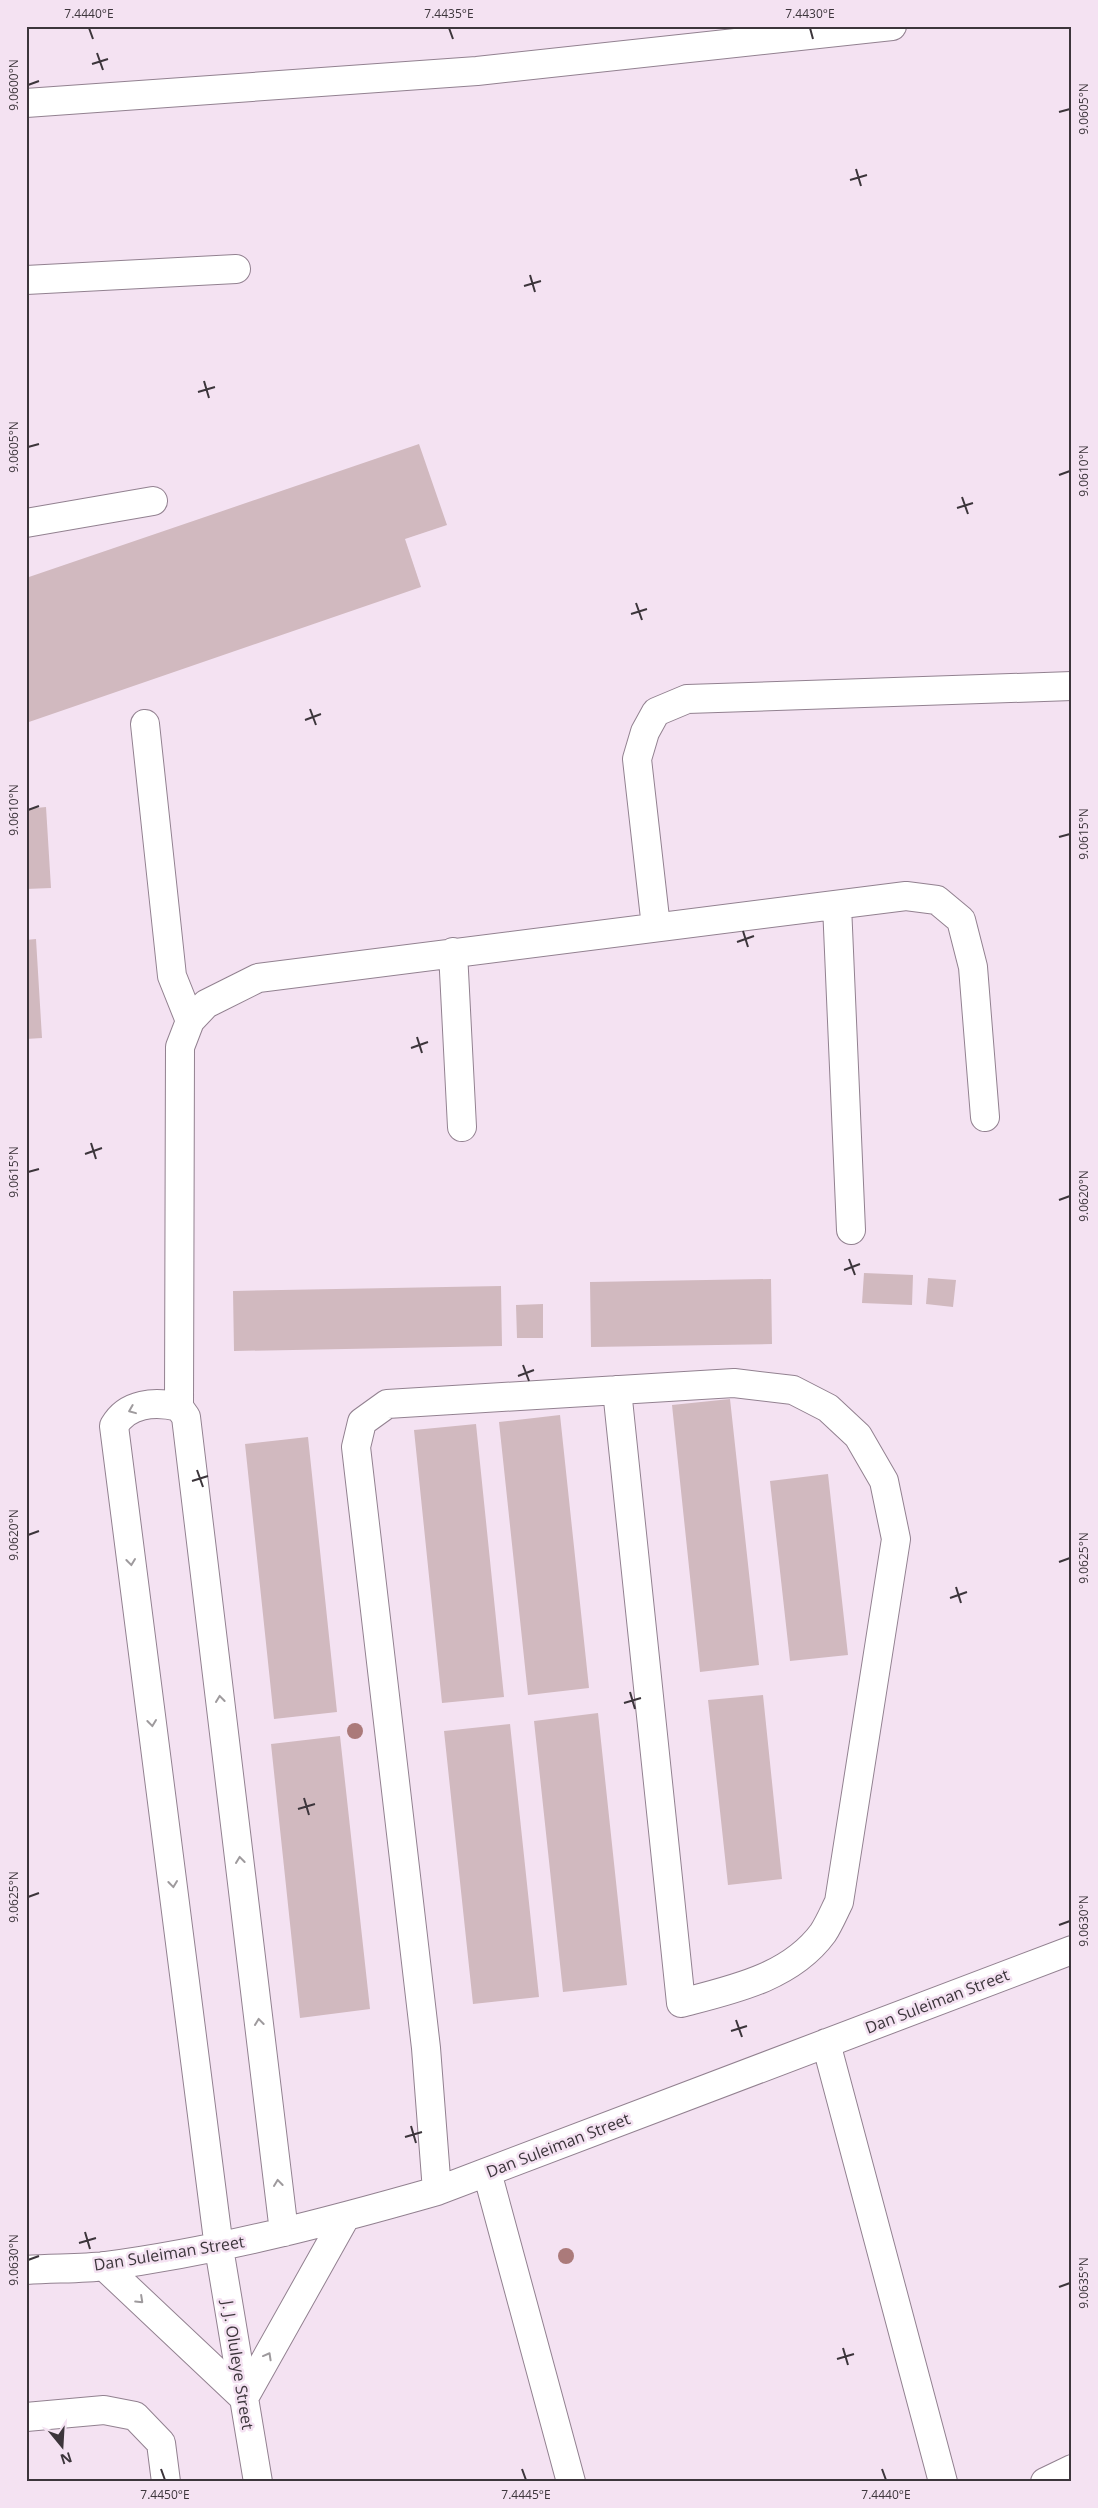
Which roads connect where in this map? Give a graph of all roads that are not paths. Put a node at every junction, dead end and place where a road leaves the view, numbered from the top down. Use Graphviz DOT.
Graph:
graph roads {
  1 [pos="892,26"];
  2 [pos="26,103"];
  3 [pos="236,269"];
  4 [pos="26,280"];
  5 [pos="153,501"];
  6 [pos="26,523"];
  7 [pos="1072,686"];
  8 [pos="145,724"];
  9 [pos="837,905"];
  10 [pos="656,927"];
  11 [pos="453,952"];
  12 [pos="190,1021"];
  13 [pos="985,1117"];
  14 [pos="462,1127"];
  15 [pos="851,1230"];
  16 [pos="617,1390"];
  17 [pos="179,1407"];
  18 [pos="1072,1950"];
  19 [pos="826,2043"];
  20 [pos="487,2172"];
  21 [pos="437,2190"];
  22 [pos="345,2218"];
  23 [pos="284,2232"];
  24 [pos="219,2248"];
  25 [pos="104,2266"];
  26 [pos="26,2270"];
  27 [pos="244,2398"];
  28 [pos="26,2418"];
  29 [pos="1072,2469"];
  30 [pos="166,2482"];
  31 [pos="258,2482"];
  32 [pos="571,2482"];
  33 [pos="943,2482"];
  34 [pos="1045,2482"];
  1 -- 2 [label="street"];
  3 -- 4 [label="street"];
  5 -- 6 [label="street"];
  7 -- 10 [label="street"];
  8 -- 12 [label="street"];
  9 -- 10 [label="street"];
  9 -- 13 [label="street"];
  9 -- 15 [label="street"];
  10 -- 11 [label="street"];
  11 -- 12 [label="street"];
  11 -- 14 [label="street"];
  12 -- 17 [label="street"];
  16 -- 16 [label="street"];
  16 -- 21 [label="street"];
  23 -- 17 [label="street, one-way"];
  17 -- 24 [label="street, J. J. Oluleye Street, one-way"];
  18 -- 19 [label="street, Dan Suleiman Street"];
  19 -- 20 [label="street, Dan Suleiman Street"];
  19 -- 33 [label="street"];
  20 -- 21 [label="street, Dan Suleiman Street"];
  20 -- 32 [label="street"];
  21 -- 22 [label="street, Dan Suleiman Street"];
  22 -- 23 [label="street, Dan Suleiman Street"];
  27 -- 22 [label="street, one-way"];
  23 -- 24 [label="street, Dan Suleiman Street"];
  24 -- 25 [label="street, Dan Suleiman Street"];
  24 -- 27 [label="street, J. J. Oluleye Street"];
  25 -- 26 [label="street, Dan Suleiman Street"];
  25 -- 27 [label="street, one-way"];
  27 -- 31 [label="street, J. J. Oluleye Street"];
  28 -- 30 [label="street"];
  29 -- 34 [label="street"];
}
